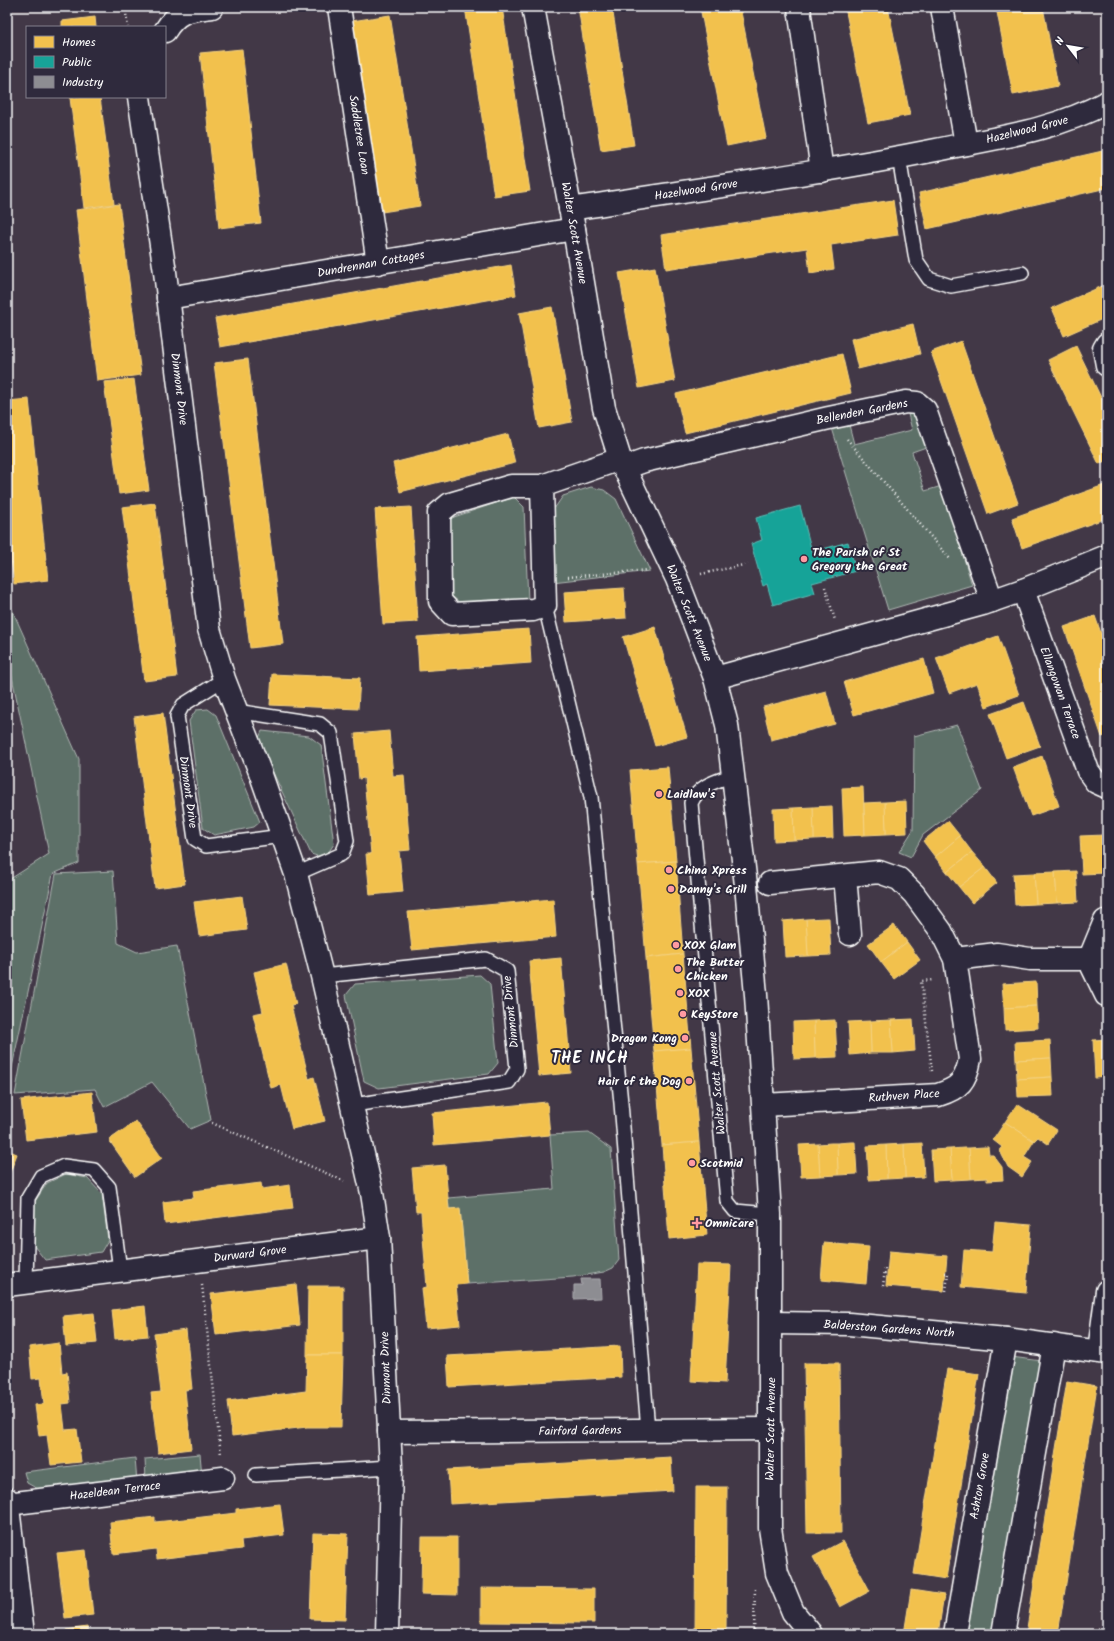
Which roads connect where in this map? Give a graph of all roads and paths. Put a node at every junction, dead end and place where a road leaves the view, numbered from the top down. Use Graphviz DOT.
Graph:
graph roads {
  1 [pos="125,7"];
  2 [pos="212,7"];
  3 [pos="339,7"];
  4 [pos="532,7"];
  5 [pos="942,7"];
  6 [pos="799,8"];
  7 [pos="128,26"];
  8 [pos="166,29"];
  9 [pos="140,98"];
  10 [pos="1107,102"];
  11 [pos="966,144"];
  12 [pos="899,157"];
  13 [pos="822,171"];
  14 [pos="572,219"];
  15 [pos="378,263"];
  16 [pos="1022,273"];
  17 [pos="168,298"];
  18 [pos="1107,344"];
  19 [pos="1107,365"];
  20 [pos="829,418"];
  21 [pos="622,463"];
  22 [pos="542,486"];
  23 [pos="1107,556"];
  24 [pos="952,561"];
  25 [pos="748,564"];
  26 [pos="674,573"];
  27 [pos="544,580"];
  28 [pos="825,587"];
  29 [pos="1023,590"];
  30 [pos="992,601"];
  31 [pos="545,606"];
  32 [pos="841,644"];
  33 [pos="714,678"];
  34 [pos="224,679"];
  35 [pos="236,711"];
  36 [pos="734,776"];
  37 [pos="1107,788"];
  38 [pos="282,836"];
  39 [pos="296,874"];
  40 [pos="845,876"];
  41 [pos="770,883"];
  42 [pos="1105,921"];
  43 [pos="850,934"];
  44 [pos="1098,959"];
  45 [pos="956,968"];
  46 [pos="322,976"];
  47 [pos="1106,995"];
  48 [pos="935,1095"];
  49 [pos="353,1105"];
  50 [pos="764,1105"];
  51 [pos="212,1123"];
  52 [pos="372,1193"];
  53 [pos="770,1214"];
  54 [pos="379,1238"];
  55 [pos="199,1260"];
  56 [pos="887,1269"];
  57 [pos="120,1270"];
  58 [pos="945,1273"];
  59 [pos="16,1284"];
  60 [pos="884,1286"];
  61 [pos="1107,1290"];
  62 [pos="946,1291"];
  63 [pos="771,1324"];
  64 [pos="1006,1338"];
  65 [pos="1054,1345"];
  66 [pos="1103,1352"];
  67 [pos="771,1429"];
  68 [pos="648,1430"];
  69 [pos="388,1432"];
  70 [pos="391,1467"];
  71 [pos="256,1475"];
  72 [pos="223,1478"];
  73 [pos="7,1499"];
  74 [pos="8,1504"];
  75 [pos="17,1632"];
  76 [pos="388,1634"];
  77 [pos="811,1634"];
  78 [pos="955,1634"];
  79 [pos="1003,1634"];
  1 -- 7 [label="path"];
  2 -- 8 [label="street"];
  3 -- 15 [label="street, Saddletree Loan"];
  4 -- 14 [label="street, Walter Scott Avenue"];
  5 -- 11 [label="street"];
  6 -- 13 [label="street"];
  9 -- 17 [label="street, Dinmont Drive"];
  10 -- 11 [label="street, Hazelwood Grove"];
  11 -- 12 [label="street, Hazelwood Grove"];
  12 -- 13 [label="street, Hazelwood Grove"];
  12 -- 16 [label="lane"];
  13 -- 14 [label="street, Hazelwood Grove"];
  14 -- 15 [label="street, Dundrennan Cottages"];
  14 -- 21 [label="street, Walter Scott Avenue"];
  15 -- 17 [label="street, Dundrennan Cottages"];
  17 -- 34 [label="street, Dinmont Drive"];
  18 -- 19 [label="street"];
  20 -- 21 [label="street, Bellenden Gardens"];
  20 -- 24 [label="path"];
  20 -- 30 [label="street, Bellenden Gardens"];
  21 -- 22 [label="street"];
  21 -- 26 [label="street, Walter Scott Avenue"];
  22 -- 27 [label="street"];
  22 -- 31 [label="street"];
  23 -- 29 [label="street"];
  25 -- 26 [label="path"];
  26 -- 27 [label="path"];
  26 -- 33 [label="street, Walter Scott Avenue"];
  27 -- 31 [label="street"];
  28 -- 32 [label="path"];
  29 -- 30 [label="street"];
  29 -- 37 [label="street, Ellangowan Terrace"];
  30 -- 32 [label="street"];
  31 -- 68 [label="lane"];
  32 -- 33 [label="street"];
  33 -- 36 [label="street, Walter Scott Avenue"];
  34 -- 35 [label="street, Dinmont Drive"];
  34 -- 38 [label="lane, Dinmont Drive"];
  35 -- 38 [label="street, Dinmont Drive"];
  35 -- 39 [label="lane"];
  36 -- 50 [label="street, Walter Scott Avenue"];
  36 -- 53 [label="lane, Walter Scott Avenue"];
  38 -- 39 [label="street, Dinmont Drive"];
  39 -- 46 [label="street, Dinmont Drive"];
  40 -- 41 [label="street, Ruthven Place"];
  40 -- 43 [label="street"];
  40 -- 45 [label="street, Ruthven Place"];
  42 -- 44 [label="street"];
  44 -- 45 [label="street"];
  44 -- 47 [label="street"];
  45 -- 48 [label="street, Ruthven Place"];
  45 -- 48 [label="path"];
  46 -- 49 [label="street, Dinmont Drive"];
  46 -- 49 [label="lane, Dinmont Drive"];
  48 -- 50 [label="street, Ruthven Place"];
  49 -- 52 [label="street, Dinmont Drive"];
  50 -- 53 [label="street, Walter Scott Avenue"];
  51 -- 52 [label="path"];
  52 -- 54 [label="street, Dinmont Drive"];
  53 -- 63 [label="street, Walter Scott Avenue"];
  54 -- 55 [label="street, Durward Grove"];
  54 -- 69 [label="street, Dinmont Drive"];
  55 -- 57 [label="street, Durward Grove"];
  55 -- 72 [label="path"];
  56 -- 60 [label="path"];
  57 -- 59 [label="street, Durward Grove"];
  57 -- 59 [label="lane, Durward Grove"];
  58 -- 62 [label="path"];
  61 -- 66 [label="street"];
  63 -- 64 [label="street, Balderston Gardens North"];
  63 -- 67 [label="street, Walter Scott Avenue"];
  64 -- 65 [label="street, Balderston Gardens North"];
  64 -- 78 [label="street, Ashton Grove"];
  65 -- 66 [label="street, Balderston Gardens North"];
  65 -- 79 [label="street"];
  67 -- 68 [label="street, Fairford Gardens"];
  67 -- 77 [label="street, Walter Scott Avenue"];
  68 -- 69 [label="street, Fairford Gardens"];
  69 -- 70 [label="street, Dinmont Drive"];
  70 -- 71 [label="lane"];
  70 -- 76 [label="street, Dinmont Drive"];
  72 -- 74 [label="street, Hazeldean Terrace"];
  73 -- 74 [label="street"];
  74 -- 75 [label="street"];
}
